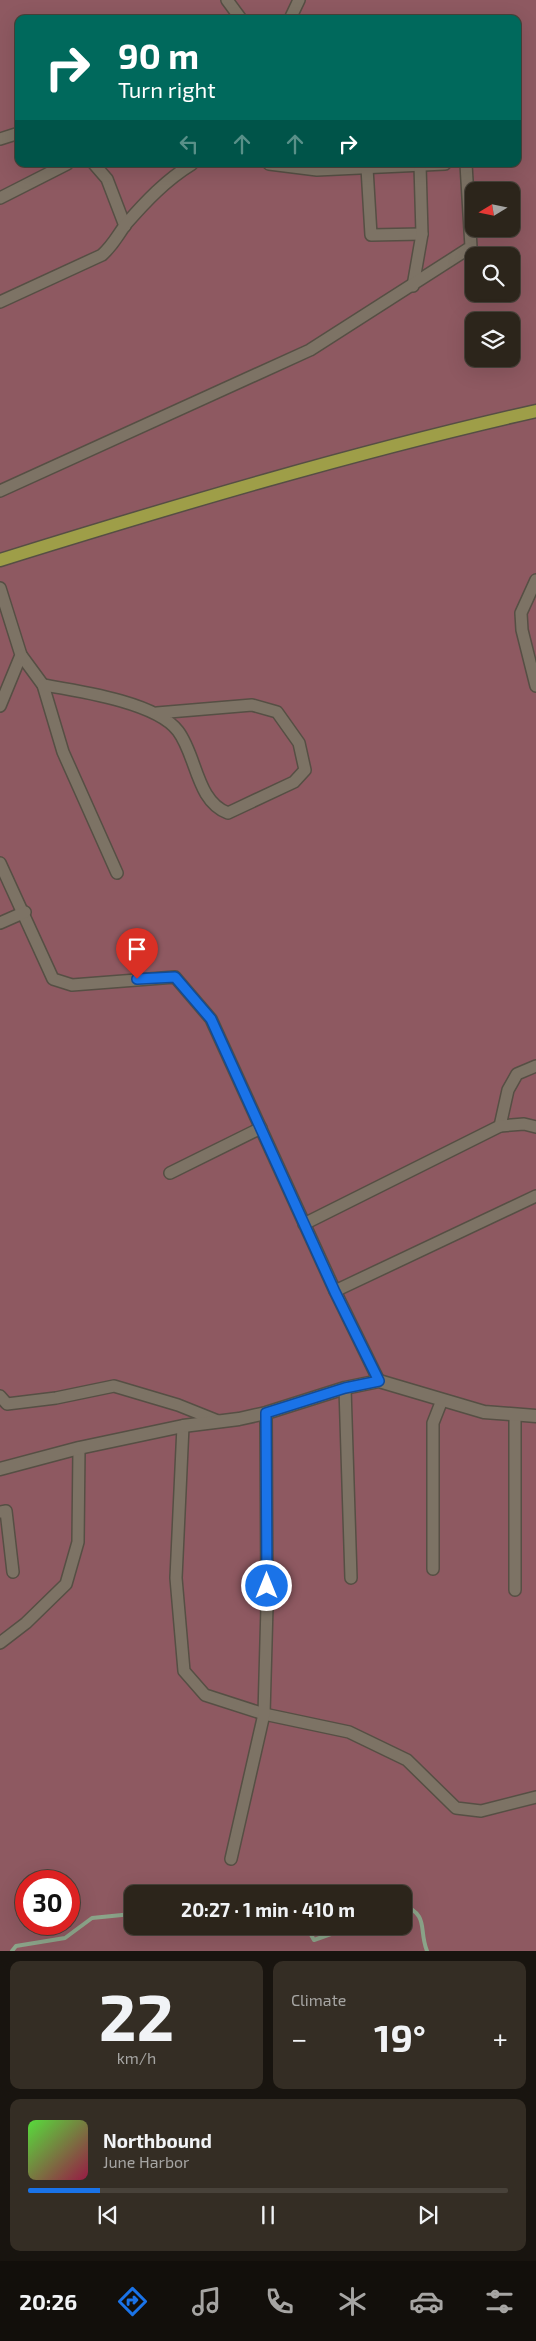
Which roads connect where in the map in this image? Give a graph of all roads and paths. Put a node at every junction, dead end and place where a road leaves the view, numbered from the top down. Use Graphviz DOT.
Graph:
graph roads {
  1 [pos="227,0"];
  2 [pos="299,0"];
  3 [pos="239,15"];
  4 [pos="292,15"];
  5 [pos="15,134"];
  6 [pos="0,139"];
  7 [pos="61,167"];
  8 [pos="97,167"];
  9 [pos="187,167"];
  10 [pos="365,167"];
  11 [pos="420,167"];
  12 [pos="466,167"];
  13 [pos="0,198"];
  14 [pos="125,226"];
  15 [pos="422,234"];
  16 [pos="413,286"];
  17 [pos="0,302"];
  18 [pos="536,411"];
  19 [pos="0,492"];
  20 [pos="0,560"];
  21 [pos="536,580"];
  22 [pos="0,588"];
  23 [pos="21,655"];
  24 [pos="43,685"];
  25 [pos="536,686"];
  26 [pos="0,706"];
  27 [pos="157,714"];
  28 [pos="0,862"];
  29 [pos="117,873"];
  30 [pos="25,912"];
  31 [pos="0,923"];
  32 [pos="536,1066"];
  33 [pos="500,1126"];
  34 [pos="536,1127"];
  35 [pos="261,1128"];
  36 [pos="170,1173"];
  37 [pos="536,1196"];
  38 [pos="304,1224"];
  39 [pos="335,1292"];
  40 [pos="379,1381"];
  41 [pos="345,1388"];
  42 [pos="0,1396"];
  43 [pos="442,1400"];
  44 [pos="266,1413"];
  45 [pos="515,1414"];
  46 [pos="536,1416"];
  47 [pos="218,1421"];
  48 [pos="183,1426"];
  49 [pos="79,1448"];
  50 [pos="0,1469"];
  51 [pos="0,1512"];
  52 [pos="5,1550"];
  53 [pos="433,1569"];
  54 [pos="13,1572"];
  55 [pos="351,1578"];
  56 [pos="515,1590"];
  57 [pos="0,1643"];
  58 [pos="264,1714"];
  59 [pos="536,1797"];
  60 [pos="231,1859"];
  1 -- 3 [label="street"];
  2 -- 4 [label="street"];
  5 -- 6 [label="street"];
  7 -- 13 [label="street"];
  8 -- 14 [label="street"];
  9 -- 14 [label="street"];
  10 -- 15 [label="street"];
  11 -- 15 [label="street"];
  12 -- 16 [label="street"];
  14 -- 17 [label="street"];
  15 -- 16 [label="street"];
  16 -- 19 [label="street"];
  18 -- 20 [label="main road"];
  21 -- 25 [label="street"];
  22 -- 23 [label="street"];
  23 -- 24 [label="street"];
  23 -- 26 [label="street"];
  24 -- 27 [label="street"];
  24 -- 29 [label="street"];
  27 -- 27 [label="street"];
  28 -- 30 [label="street"];
  30 -- 31 [label="street"];
  30 -- 35 [label="street"];
  32 -- 33 [label="street"];
  33 -- 34 [label="street"];
  33 -- 38 [label="street"];
  35 -- 36 [label="street"];
  35 -- 38 [label="street"];
  37 -- 39 [label="street"];
  38 -- 39 [label="street"];
  39 -- 40 [label="street"];
  40 -- 41 [label="street"];
  40 -- 43 [label="street"];
  41 -- 44 [label="street"];
  41 -- 55 [label="street"];
  42 -- 47 [label="street"];
  43 -- 45 [label="street"];
  43 -- 53 [label="street"];
  44 -- 47 [label="street"];
  44 -- 58 [label="street"];
  45 -- 46 [label="street"];
  45 -- 56 [label="street"];
  47 -- 48 [label="street"];
  48 -- 49 [label="street"];
  48 -- 58 [label="street"];
  49 -- 50 [label="street"];
  49 -- 57 [label="street"];
  51 -- 52 [label="street"];
  52 -- 54 [label="street"];
  58 -- 59 [label="street"];
  58 -- 60 [label="street"];
}
